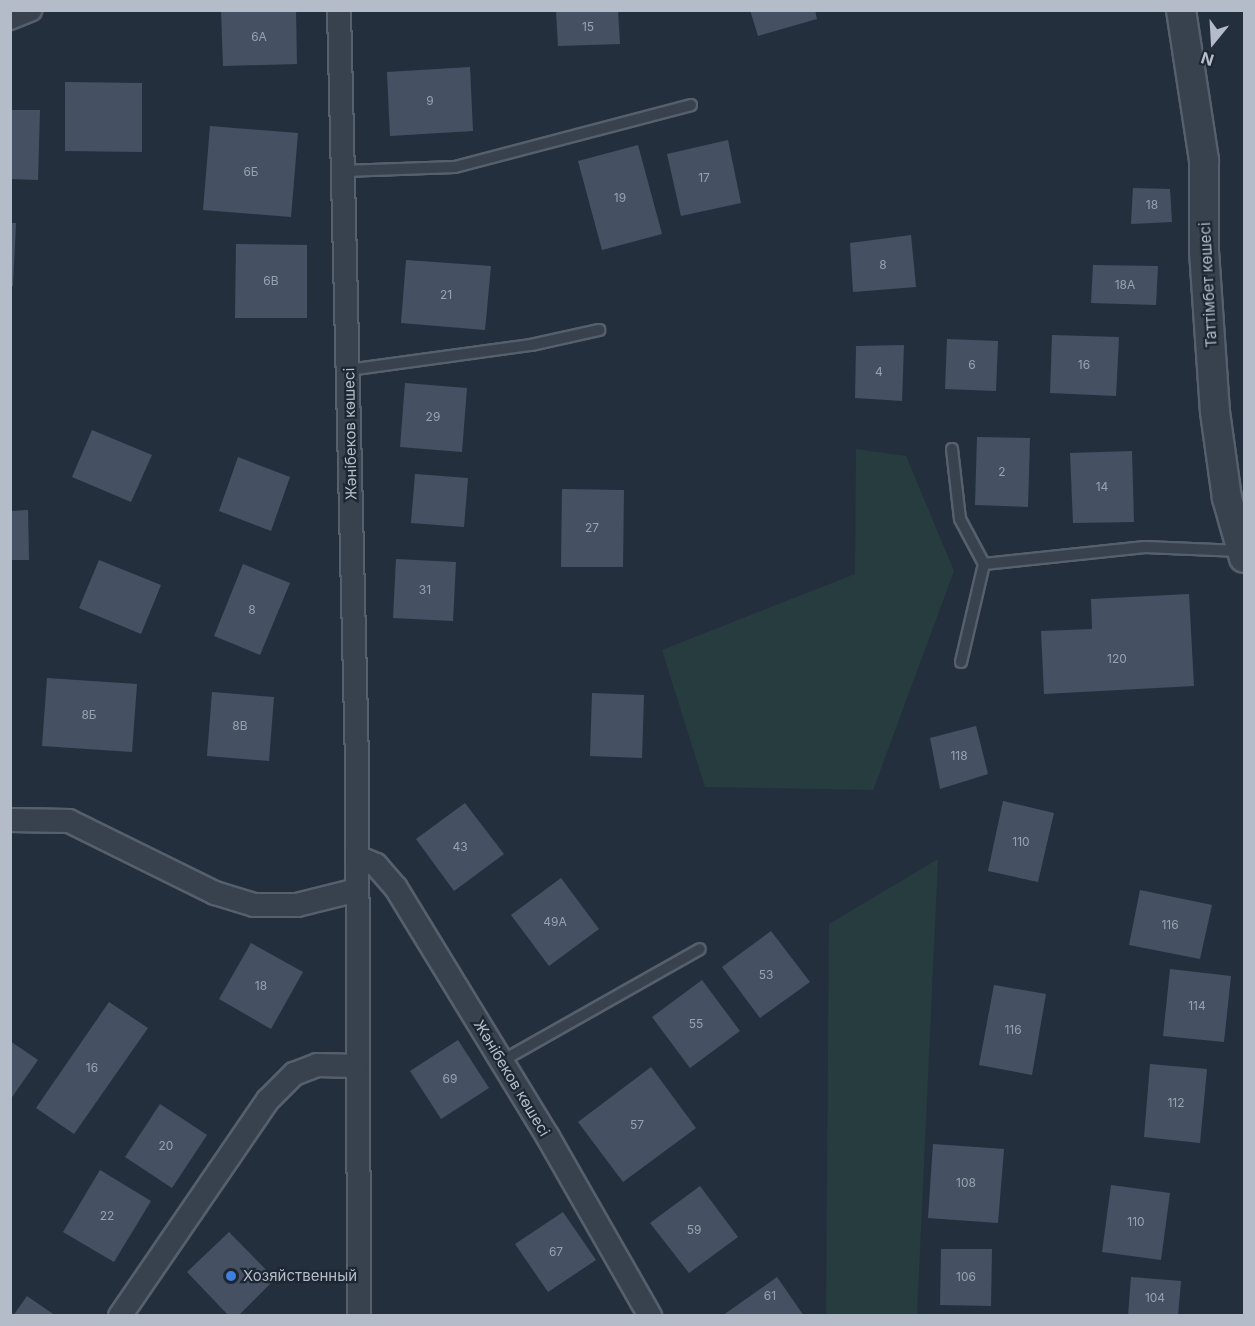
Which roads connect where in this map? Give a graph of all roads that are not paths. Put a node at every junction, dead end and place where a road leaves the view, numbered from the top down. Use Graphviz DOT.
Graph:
graph roads {
  1 [pos="30,10"];
  2 [pos="339,10"];
  3 [pos="1181,10"];
  4 [pos="10,18"];
  5 [pos="691,105"];
  6 [pos="344,171"];
  7 [pos="599,330"];
  8 [pos="348,370"];
  9 [pos="952,449"];
  10 [pos="1243,555"];
  11 [pos="984,564"];
  12 [pos="961,662"];
  13 [pos="10,820"];
  14 [pos="357,857"];
  15 [pos="357,890"];
  16 [pos="700,949"];
  17 [pos="502,1061"];
  18 [pos="357,1066"];
  19 [pos="120,1316"];
  20 [pos="359,1316"];
  21 [pos="650,1316"];
  1 -- 4 [label="street"];
  2 -- 6 [label="street, Жәнібеков көшесі"];
  3 -- 10 [label="street, Таттімбет көшесі"];
  5 -- 6 [label="lane"];
  6 -- 8 [label="street, Жәнібеков көшесі"];
  7 -- 8 [label="lane"];
  8 -- 14 [label="street, Жәнібеков көшесі"];
  9 -- 11 [label="lane"];
  10 -- 11 [label="lane"];
  11 -- 12 [label="lane"];
  13 -- 15 [label="street"];
  14 -- 15 [label="street, Жәнібеков көшесі"];
  14 -- 17 [label="street, Жәнібеков көшесі"];
  15 -- 18 [label="street, Жәнібеков көшесі"];
  16 -- 17 [label="lane"];
  17 -- 21 [label="street, Жәнібеков көшесі"];
  18 -- 19 [label="street"];
  18 -- 20 [label="street, Жәнібеков көшесі"];
}
